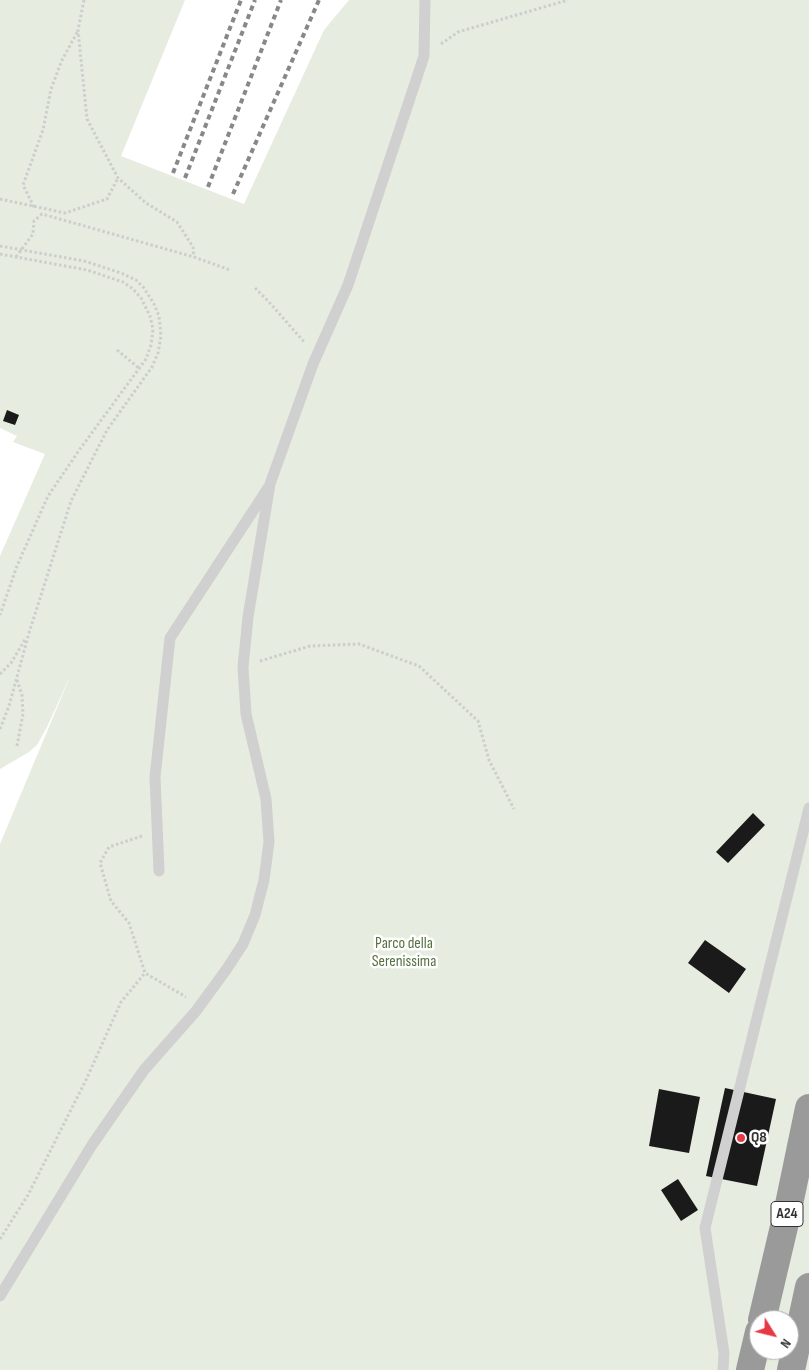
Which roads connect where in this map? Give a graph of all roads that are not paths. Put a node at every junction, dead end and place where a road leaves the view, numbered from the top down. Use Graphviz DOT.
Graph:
graph roads {
  1 [pos="426,0"];
  2 [pos="270,484"];
  3 [pos="809,808"];
  4 [pos="159,871"];
  5 [pos="809,1108"];
  6 [pos="809,1287"];
  7 [pos="0,1296"];
  8 [pos="764,1310"];
  9 [pos="722,1370"];
  10 [pos="791,1370"];
  1 -- 2 [label="lane"];
  2 -- 4 [label="lane"];
  2 -- 7 [label="lane"];
  3 -- 9 [label="lane"];
  5 -- 8 [label="highway, A24"];
  6 -- 10 [label="highway"];
}
